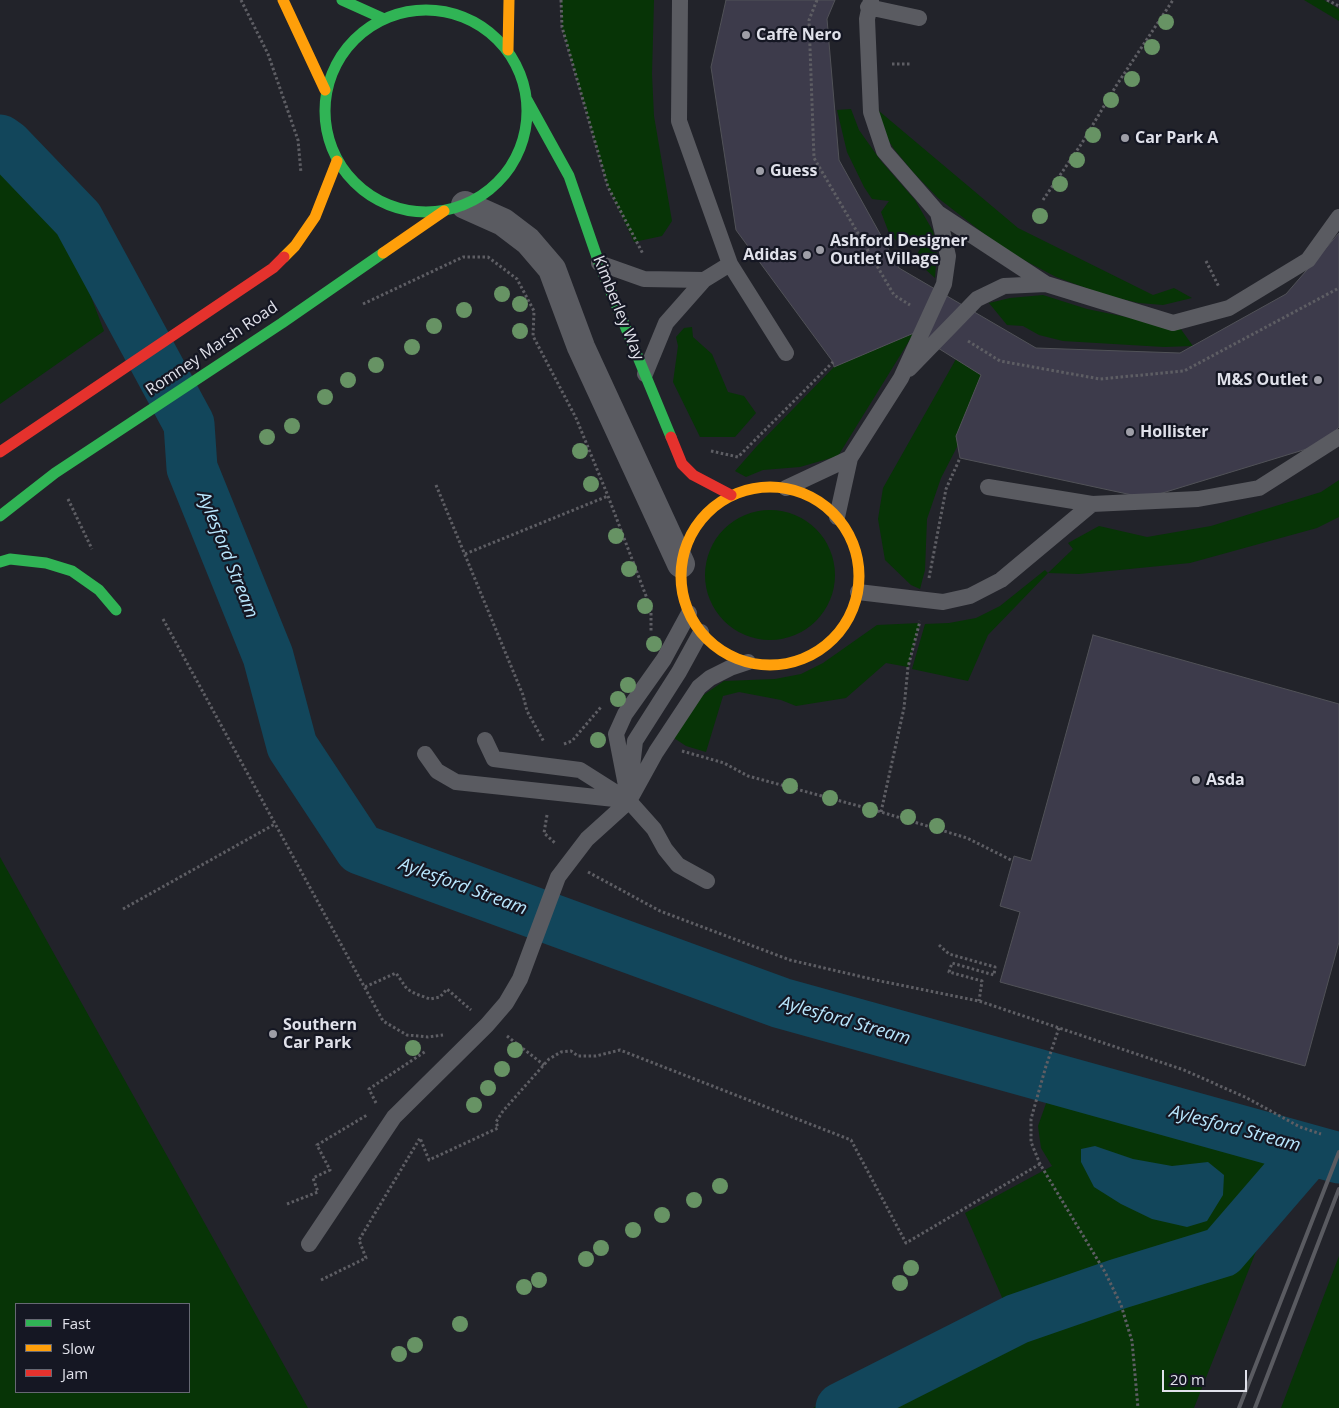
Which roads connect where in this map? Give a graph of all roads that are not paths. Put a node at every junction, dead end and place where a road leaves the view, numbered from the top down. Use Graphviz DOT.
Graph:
graph roads {
  1 [pos="283,0"];
  2 [pos="342,0"];
  3 [pos="411,0"];
  4 [pos="509,0"];
  5 [pos="680,0"];
  6 [pos="869,4"];
  7 [pos="402,12"];
  8 [pos="382,18"];
  9 [pos="919,18"];
  10 [pos="508,50"];
  11 [pos="325,90"];
  12 [pos="527,100"];
  13 [pos="337,161"];
  14 [pos="454,208"];
  15 [pos="938,214"];
  16 [pos="1339,217"];
  17 [pos="598,263"];
  18 [pos="730,264"];
  19 [pos="704,280"];
  20 [pos="1046,284"];
  21 [pos="786,353"];
  22 [pos="645,374"];
  23 [pos="901,378"];
  24 [pos="1339,437"];
  25 [pos="0,452"];
  26 [pos="850,458"];
  27 [pos="988,487"];
  28 [pos="786,488"];
  29 [pos="731,496"];
  30 [pos="1092,504"];
  31 [pos="0,516"];
  32 [pos="837,517"];
  33 [pos="0,562"];
  34 [pos="681,564"];
  35 [pos="858,592"];
  36 [pos="116,610"];
  37 [pos="689,613"];
  38 [pos="701,632"];
  39 [pos="748,662"];
  40 [pos="485,740"];
  41 [pos="425,754"];
  42 [pos="628,801"];
  43 [pos="707,880"];
  44 [pos="309,1244"];
  1 -- 11 [label="main road"];
  2 -- 8 [label="main road"];
  3 -- 7 [label="main road"];
  4 -- 10 [label="main road"];
  5 -- 18 [label="lane"];
  6 -- 9 [label="lane"];
  6 -- 15 [label="lane"];
  7 -- 8 [label="main road"];
  7 -- 10 [label="main road"];
  8 -- 11 [label="main road"];
  10 -- 12 [label="main road"];
  11 -- 13 [label="main road"];
  12 -- 14 [label="main road, Romney Marsh Road"];
  12 -- 17 [label="main road, Kimberley Way"];
  13 -- 14 [label="main road"];
  13 -- 25 [label="main road, Romney Marsh Road"];
  14 -- 31 [label="main road, Romney Marsh Road"];
  14 -- 34 [label="street"];
  15 -- 20 [label="lane"];
  15 -- 23 [label="lane"];
  16 -- 20 [label="lane"];
  17 -- 19 [label="lane"];
  17 -- 22 [label="main road, Kimberley Way"];
  18 -- 19 [label="lane"];
  18 -- 21 [label="lane"];
  19 -- 22 [label="lane"];
  20 -- 23 [label="lane"];
  22 -- 29 [label="main road, Kimberley Way"];
  23 -- 26 [label="lane"];
  24 -- 30 [label="lane"];
  26 -- 28 [label="lane"];
  26 -- 32 [label="lane"];
  27 -- 30 [label="lane"];
  28 -- 29 [label="main road"];
  28 -- 32 [label="main road"];
  29 -- 34 [label="main road"];
  30 -- 35 [label="lane"];
  32 -- 35 [label="main road"];
  33 -- 36 [label="main road"];
  34 -- 37 [label="main road"];
  35 -- 39 [label="main road"];
  37 -- 38 [label="main road"];
  37 -- 42 [label="lane"];
  38 -- 39 [label="main road"];
  38 -- 42 [label="lane"];
  39 -- 42 [label="lane"];
  40 -- 42 [label="lane"];
  41 -- 42 [label="lane"];
  42 -- 43 [label="lane"];
  42 -- 44 [label="lane"];
}
